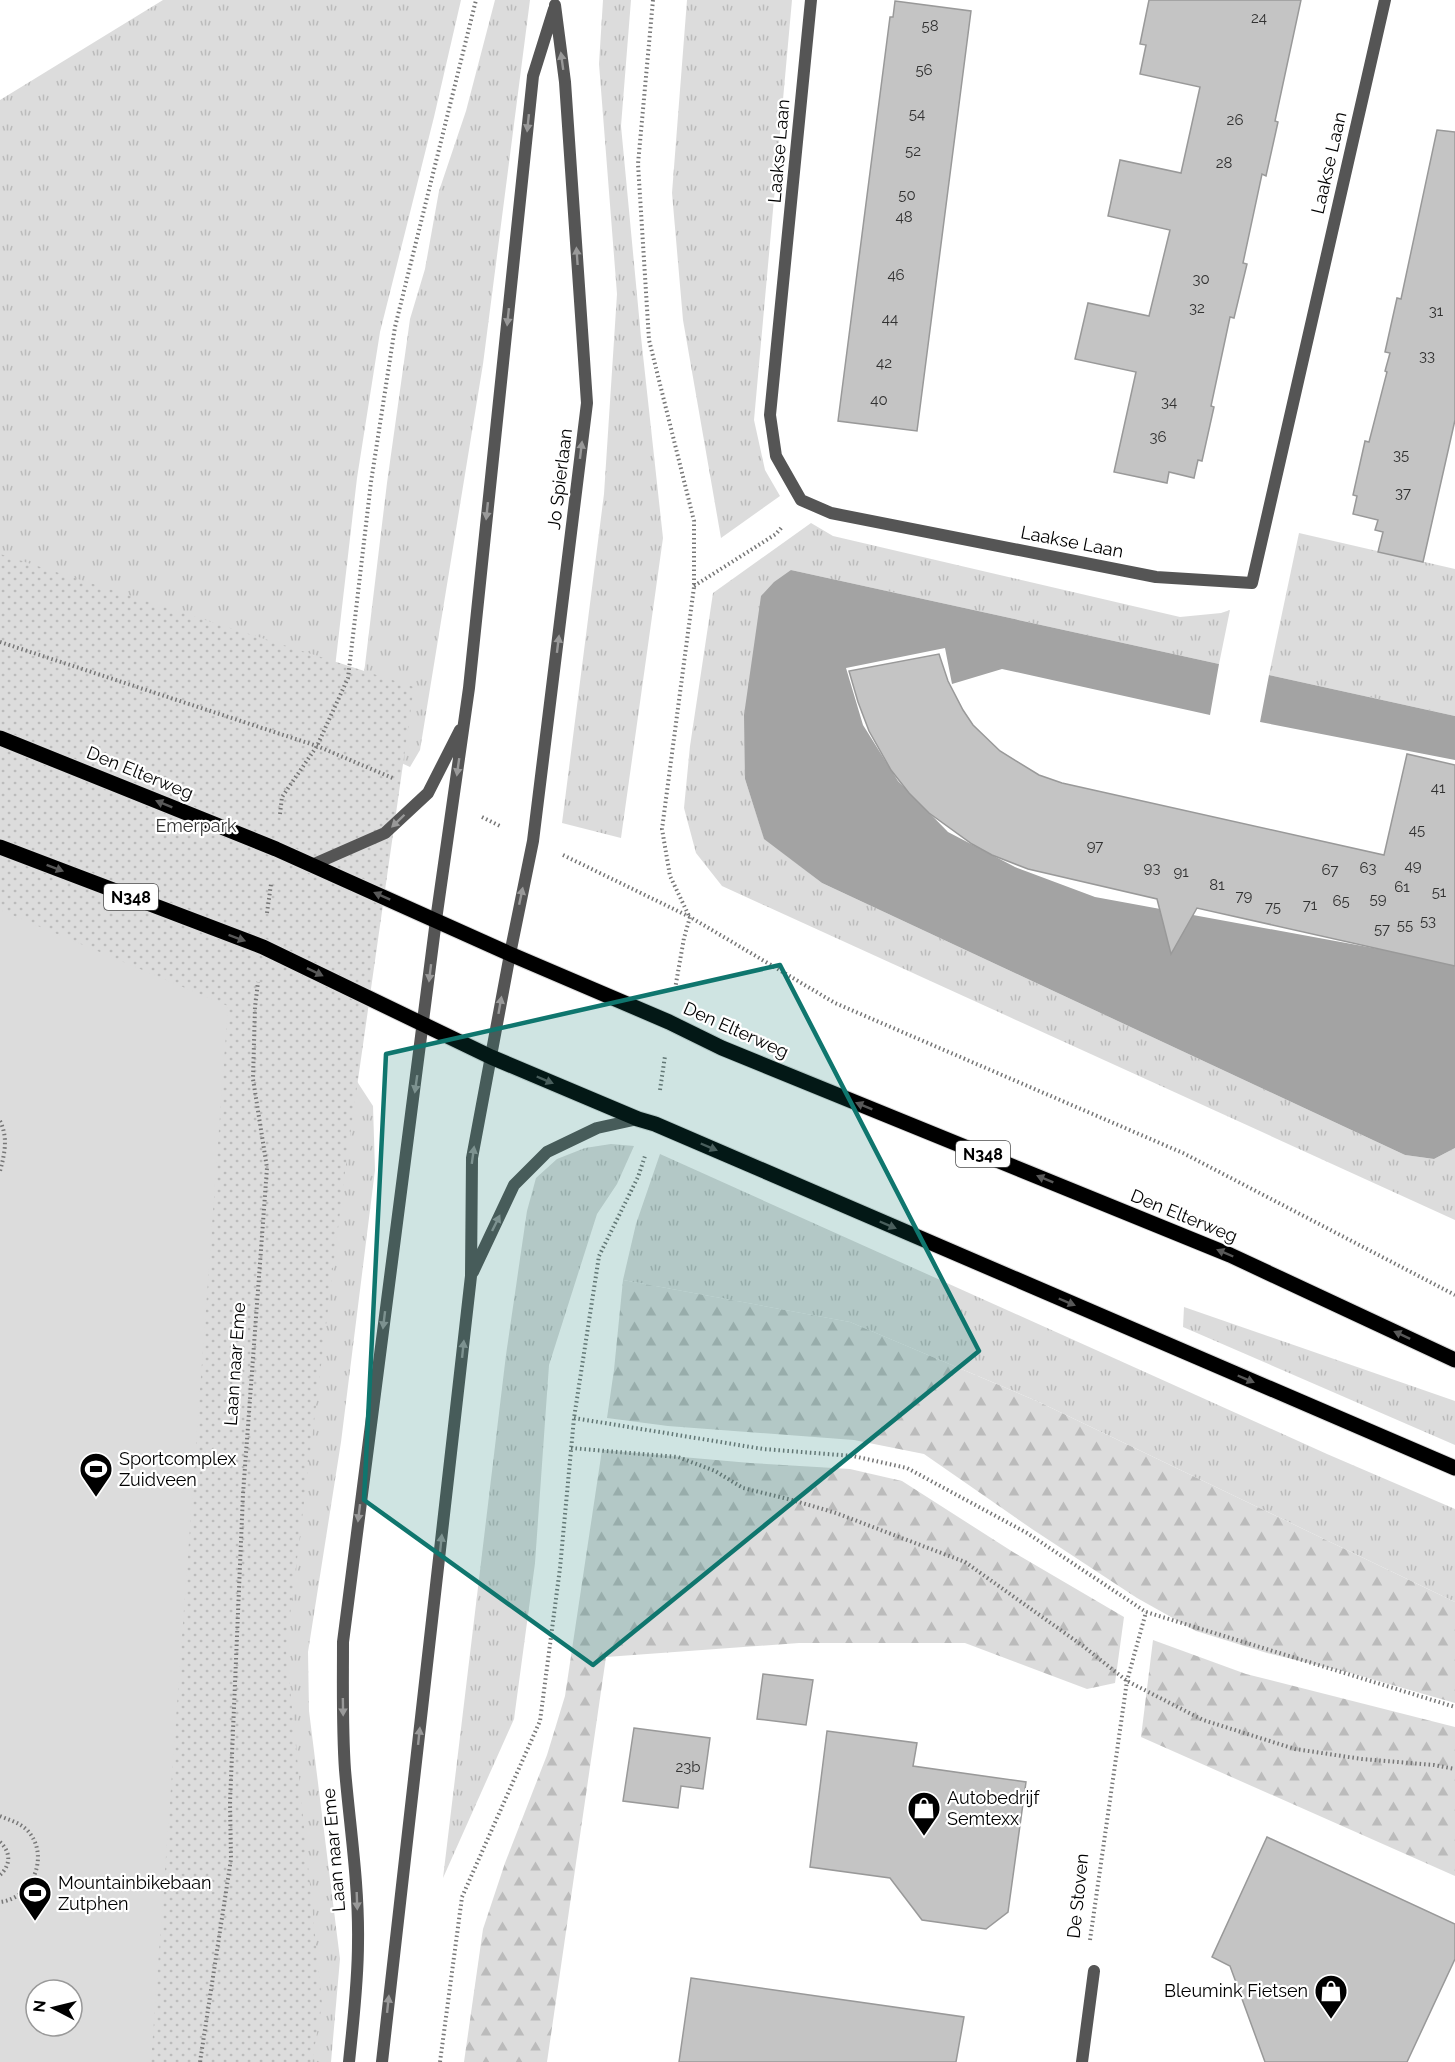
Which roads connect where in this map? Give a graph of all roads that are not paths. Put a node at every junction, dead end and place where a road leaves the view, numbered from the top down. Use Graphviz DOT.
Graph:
graph roads {
  1 [pos="811,0"];
  2 [pos="1385,0"];
  3 [pos="555,3"];
  4 [pos="465,721"];
  5 [pos="0,738"];
  6 [pos="0,847"];
  7 [pos="312,865"];
  8 [pos="436,920"];
  9 [pos="510,954"];
  10 [pos="424,1026"];
  11 [pos="491,1057"];
  12 [pos="638,1119"];
  13 [pos="471,1276"];
  14 [pos="1455,1360"];
  15 [pos="1455,1468"];
  16 [pos="1094,1971"];
  17 [pos="348,2062"];
  18 [pos="382,2062"];
  19 [pos="1082,2062"];
  1 -- 2 [label="street, Laakse Laan"];
  3 -- 4 [label="street, Jo Spierlaan, one-way"];
  9 -- 3 [label="street, Jo Spierlaan, one-way"];
  4 -- 7 [label="street, Jo Spierlaan, one-way"];
  4 -- 8 [label="street, Jo Spierlaan, one-way"];
  7 -- 5 [label="main road, Den Elterweg / N348, one-way"];
  6 -- 10 [label="main road, N348, one-way"];
  8 -- 7 [label="main road, Den Elterweg / N348, one-way"];
  8 -- 9 [label="main road, Den Elterweg / N348"];
  8 -- 10 [label="street, Laan naar Eme, one-way"];
  11 -- 9 [label="street, one-way"];
  14 -- 9 [label="main road, Den Elterweg / N348, one-way"];
  10 -- 11 [label="main road, N348"];
  10 -- 17 [label="street, Laan naar Eme, one-way"];
  11 -- 12 [label="main road, N348, one-way"];
  13 -- 11 [label="street, one-way"];
  13 -- 12 [label="street, one-way"];
  12 -- 15 [label="main road, N348, one-way"];
  18 -- 13 [label="street, one-way"];
  16 -- 19 [label="street"];
}
